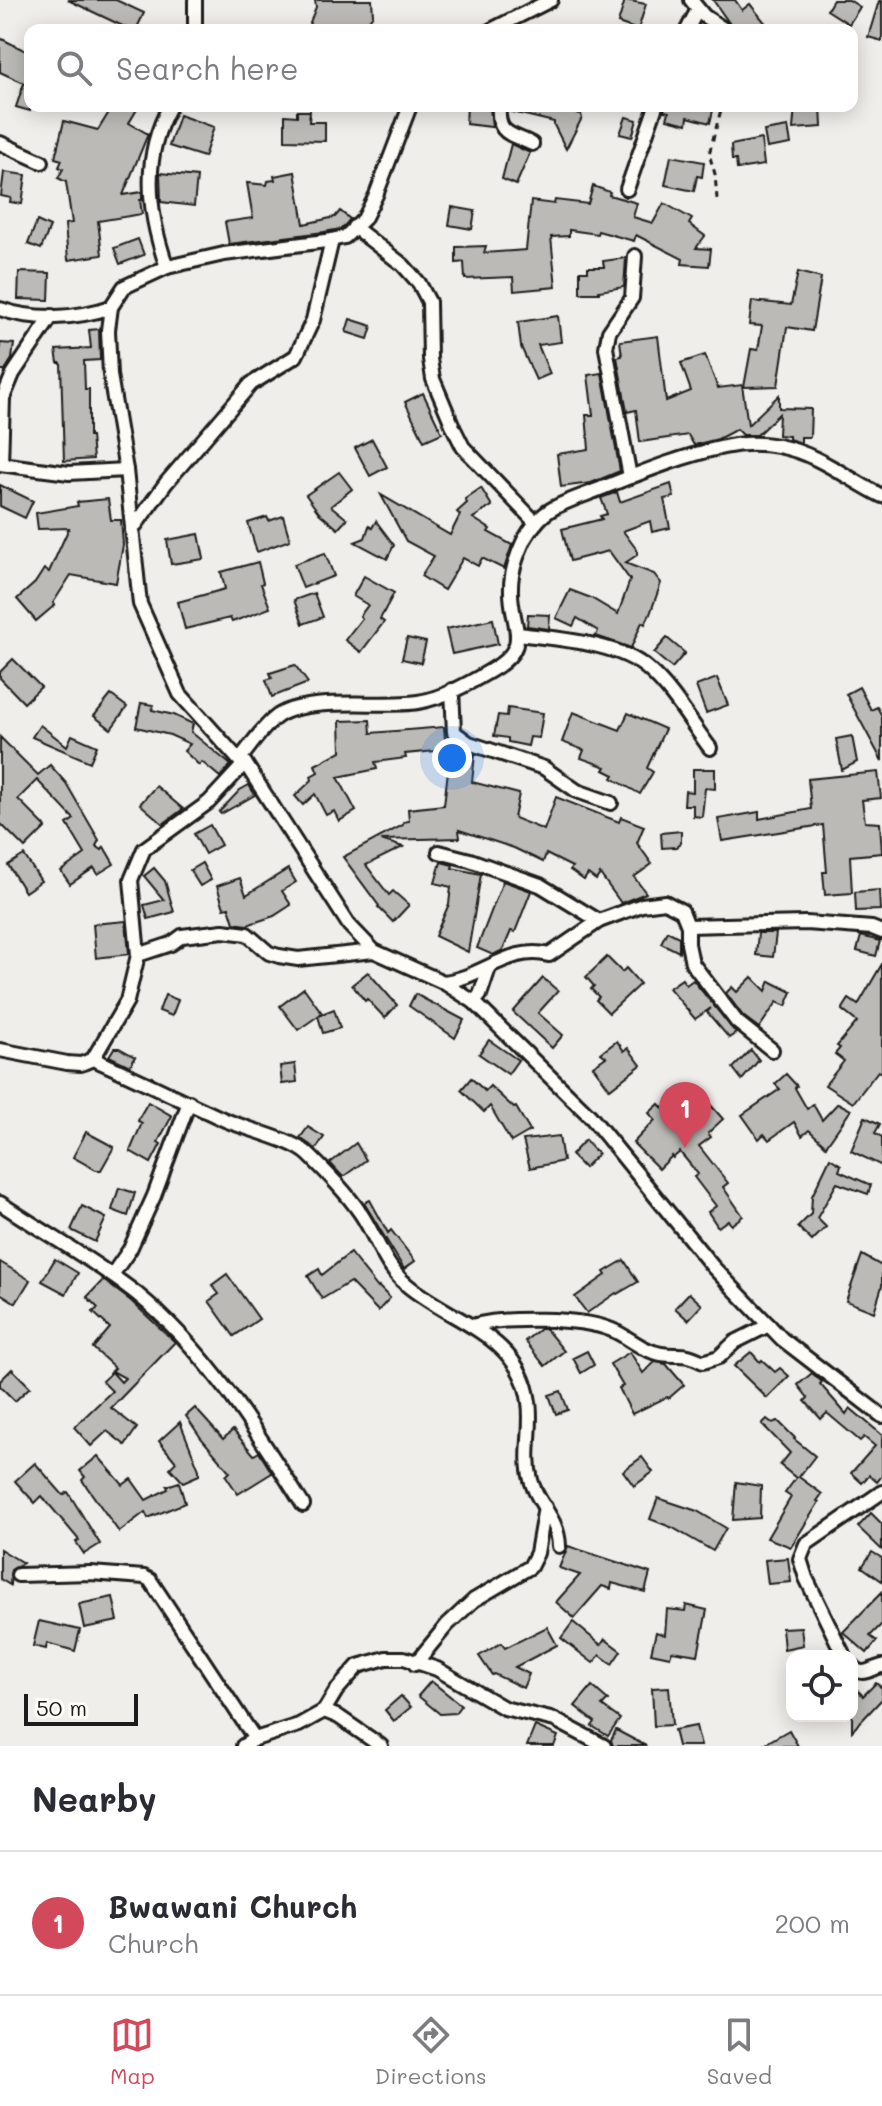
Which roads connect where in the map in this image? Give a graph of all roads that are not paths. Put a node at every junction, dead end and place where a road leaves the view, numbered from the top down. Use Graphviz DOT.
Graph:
graph roads {
  1 [pos="195,0"];
  2 [pos="551,0"];
  3 [pos="695,4"];
  4 [pos="196,24"];
  5 [pos="514,24"];
  6 [pos="689,24"];
  7 [pos="718,24"];
  8 [pos="166,112"];
  9 [pos="408,112"];
  10 [pos="499,112"];
  11 [pos="654,112"];
  12 [pos="0,143"];
  13 [pos="532,144"];
  14 [pos="42,162"];
  15 [pos="627,189"];
  16 [pos="354,227"];
  17 [pos="332,240"];
  18 [pos="635,256"];
  19 [pos="167,267"];
  20 [pos="111,307"];
  21 [pos="0,309"];
  22 [pos="52,316"];
  23 [pos="0,464"];
  24 [pos="126,470"];
  25 [pos="630,477"];
  26 [pos="882,496"];
  27 [pos="536,523"];
  28 [pos="132,530"];
  29 [pos="518,634"];
  30 [pos="452,690"];
  31 [pos="710,748"];
  32 [pos="242,762"];
  33 [pos="611,803"];
  34 [pos="439,852"];
  35 [pos="599,921"];
  36 [pos="688,926"];
  37 [pos="882,932"];
  38 [pos="374,951"];
  39 [pos="138,955"];
  40 [pos="489,968"];
  41 [pos="443,982"];
  42 [pos="474,1002"];
  43 [pos="0,1050"];
  44 [pos="772,1050"];
  45 [pos="93,1059"];
  46 [pos="189,1102"];
  47 [pos="0,1203"];
  48 [pos="112,1275"];
  49 [pos="769,1325"];
  50 [pos="472,1326"];
  51 [pos="882,1416"];
  52 [pos="882,1492"];
  53 [pos="303,1505"];
  54 [pos="545,1507"];
  55 [pos="559,1546"];
  56 [pos="18,1575"];
  57 [pos="841,1650"];
  58 [pos="415,1664"];
  59 [pos="882,1666"];
  60 [pos="858,1672"];
  61 [pos="324,1711"];
  62 [pos="255,1739"];
  63 [pos="243,1746"];
  64 [pos="381,1746"];
  65 [pos="604,1746"];
  1 -- 4 [label="street"];
  2 -- 5 [label="street"];
  3 -- 6 [label="street"];
  3 -- 7 [label="street"];
  8 -- 19 [label="street"];
  9 -- 16 [label="street"];
  10 -- 13 [label="street"];
  11 -- 15 [label="street"];
  12 -- 14 [label="street"];
  16 -- 17 [label="street"];
  16 -- 27 [label="street"];
  17 -- 19 [label="street"];
  17 -- 28 [label="street"];
  18 -- 25 [label="street"];
  19 -- 20 [label="street"];
  20 -- 22 [label="street"];
  20 -- 24 [label="street"];
  21 -- 22 [label="street"];
  22 -- 23 [label="street"];
  23 -- 24 [label="street"];
  24 -- 28 [label="street"];
  25 -- 26 [label="street"];
  25 -- 27 [label="street"];
  27 -- 29 [label="street"];
  28 -- 32 [label="street"];
  29 -- 30 [label="street"];
  29 -- 31 [label="street"];
  30 -- 32 [label="street"];
  30 -- 33 [label="street"];
  32 -- 38 [label="street"];
  32 -- 39 [label="street"];
  34 -- 35 [label="street"];
  35 -- 36 [label="street"];
  35 -- 40 [label="street"];
  36 -- 37 [label="street"];
  36 -- 44 [label="street"];
  38 -- 39 [label="street"];
  38 -- 41 [label="street"];
  39 -- 45 [label="street"];
  40 -- 41 [label="street"];
  40 -- 42 [label="street"];
  41 -- 42 [label="street"];
  42 -- 49 [label="street"];
  43 -- 45 [label="street"];
  45 -- 46 [label="street"];
  46 -- 48 [label="street"];
  46 -- 50 [label="street"];
  47 -- 48 [label="street"];
  48 -- 53 [label="street"];
  49 -- 50 [label="street"];
  49 -- 51 [label="street"];
  50 -- 54 [label="street"];
  52 -- 57 [label="street"];
  54 -- 55 [label="street"];
  54 -- 58 [label="street"];
  56 -- 62 [label="street"];
  58 -- 61 [label="street"];
  58 -- 65 [label="street"];
  59 -- 60 [label="street"];
  61 -- 62 [label="street"];
  61 -- 64 [label="street"];
  62 -- 63 [label="street"];
}
